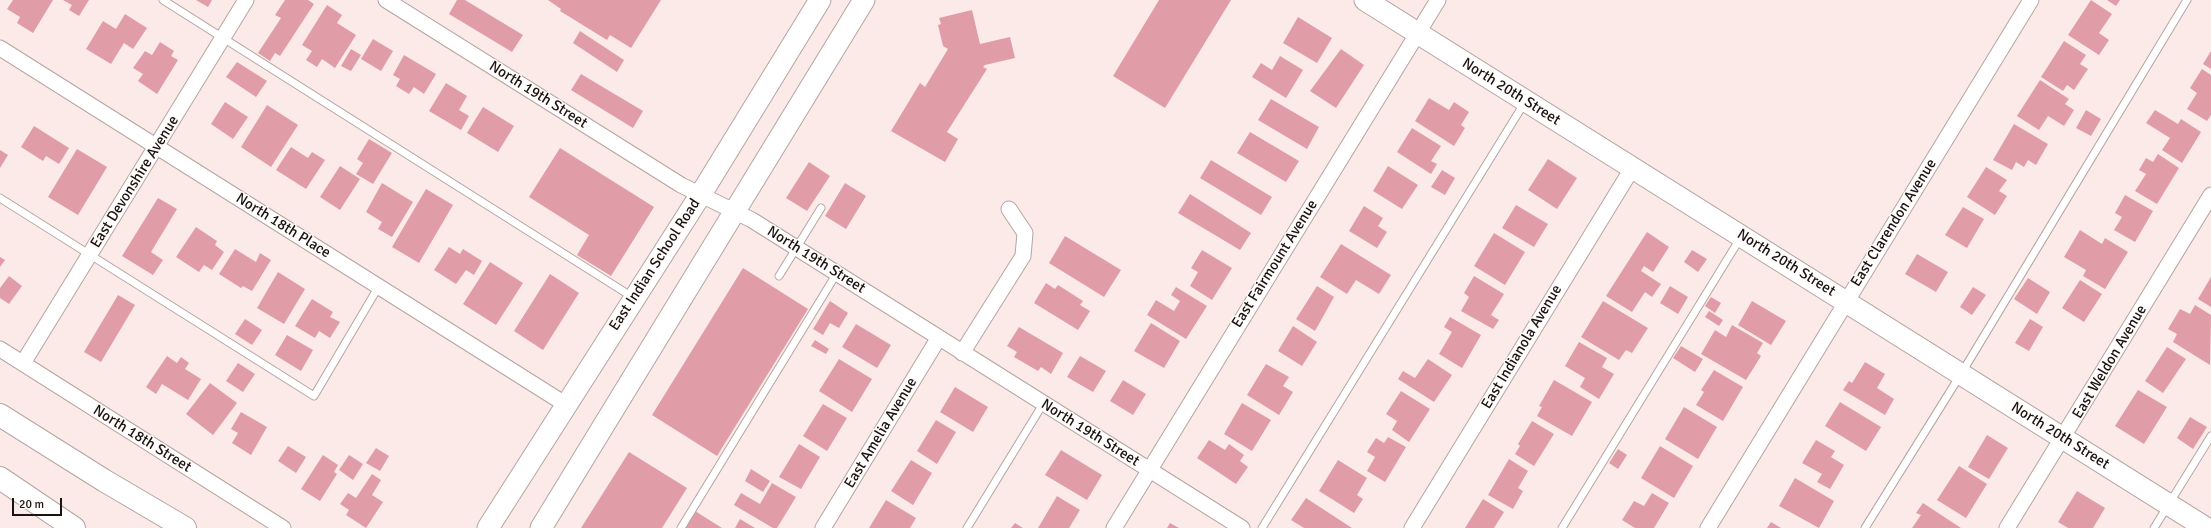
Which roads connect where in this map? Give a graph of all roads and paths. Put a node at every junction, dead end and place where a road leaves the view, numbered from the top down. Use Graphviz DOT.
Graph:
graph roads {
  1 [pos="163,0"];
  2 [pos="246,0"];
  3 [pos="386,0"];
  4 [pos="820,0"];
  5 [pos="864,0"];
  6 [pos="1365,0"];
  7 [pos="1438,0"];
  8 [pos="2031,0"];
  9 [pos="2187,0"];
  10 [pos="1417,34"];
  11 [pos="223,38"];
  12 [pos="0,48"];
  13 [pos="1526,101"];
  14 [pos="157,146"];
  15 [pos="1633,167"];
  16 [pos="701,194"];
  17 [pos="2211,195"];
  18 [pos="0,198"];
  19 [pos="821,208"];
  20 [pos="1009,209"];
  21 [pos="735,212"];
  22 [pos="1742,236"];
  23 [pos="797,248"];
  24 [pos="90,254"];
  25 [pos="837,273"];
  26 [pos="779,276"];
  27 [pos="379,286"];
  28 [pos="634,298"];
  29 [pos="1847,301"];
  30 [pos="938,339"];
  31 [pos="0,349"];
  32 [pos="962,353"];
  33 [pos="22,363"];
  34 [pos="1961,374"];
  35 [pos="565,404"];
  36 [pos="1043,404"];
  37 [pos="0,415"];
  38 [pos="2211,436"];
  39 [pos="2064,437"];
  40 [pos="1149,470"];
  41 [pos="0,478"];
  42 [pos="2169,505"];
  43 [pos="74,528"];
  44 [pos="185,528"];
  45 [pos="283,528"];
  46 [pos="488,528"];
  47 [pos="541,528"];
  48 [pos="681,528"];
  49 [pos="824,528"];
  50 [pos="967,528"];
  51 [pos="1114,528"];
  52 [pos="1242,528"];
  53 [pos="1262,528"];
  54 [pos="1412,528"];
  55 [pos="1562,528"];
  56 [pos="1708,528"];
  57 [pos="1865,528"];
  58 [pos="2007,528"];
  59 [pos="2154,528"];
  60 [pos="2206,528"];
  1 -- 11 [label="lane"];
  2 -- 11 [label="street, East Devonshire Avenue"];
  3 -- 16 [label="street, North 19th Street"];
  4 -- 16 [label="main road, East Indian School Road"];
  5 -- 21 [label="main road"];
  6 -- 10 [label="main road, North 20th Street"];
  7 -- 10 [label="street, East Fairmount Avenue"];
  8 -- 29 [label="street, East Clarendon Avenue"];
  9 -- 34 [label="lane"];
  10 -- 13 [label="main road, North 20th Street"];
  10 -- 40 [label="street, East Fairmount Avenue"];
  11 -- 14 [label="street, East Devonshire Avenue"];
  11 -- 28 [label="lane"];
  12 -- 14 [label="street, North 18th Place"];
  13 -- 15 [label="main road, North 20th Street"];
  13 -- 53 [label="lane"];
  14 -- 24 [label="street, East Devonshire Avenue"];
  14 -- 27 [label="street, North 18th Place"];
  15 -- 22 [label="main road, North 20th Street"];
  15 -- 54 [label="street, East Indianola Avenue"];
  16 -- 21 [label="street, North 19th Street"];
  16 -- 28 [label="main road, East Indian School Road"];
  17 -- 39 [label="street, East Weldon Avenue"];
  18 -- 24 [label="lane"];
  19 -- 23 [label="lane"];
  20 -- 32 [label="street"];
  21 -- 23 [label="street, North 19th Street"];
  21 -- 47 [label="main road"];
  22 -- 29 [label="main road, North 20th Street"];
  22 -- 55 [label="lane"];
  23 -- 25 [label="street, North 19th Street"];
  23 -- 26 [label="lane"];
  24 -- 27 [label="lane"];
  24 -- 33 [label="street, East Devonshire Avenue"];
  25 -- 30 [label="street, North 19th Street"];
  25 -- 48 [label="lane"];
  27 -- 35 [label="street, North 18th Place"];
  28 -- 35 [label="main road, East Indian School Road"];
  29 -- 34 [label="main road, North 20th Street"];
  29 -- 56 [label="street, East Clarendon Avenue"];
  30 -- 32 [label="street, North 19th Street"];
  30 -- 49 [label="street, East Amelia Avenue"];
  31 -- 33 [label="street, North 18th Street"];
  32 -- 36 [label="street, North 19th Street"];
  33 -- 45 [label="street, North 18th Street"];
  34 -- 39 [label="main road, North 20th Street"];
  34 -- 57 [label="lane"];
  35 -- 46 [label="main road, East Indian School Road"];
  36 -- 40 [label="street, North 19th Street"];
  36 -- 50 [label="lane"];
  37 -- 44 [label="highway"];
  38 -- 42 [label="lane"];
  39 -- 42 [label="main road, North 20th Street"];
  39 -- 58 [label="street, East Weldon Avenue"];
  40 -- 51 [label="street, East Fairmount Avenue"];
  40 -- 52 [label="street, North 19th Street"];
  41 -- 43 [label="highway"];
  42 -- 59 [label="lane"];
  42 -- 60 [label="main road, North 20th Street"];
}
